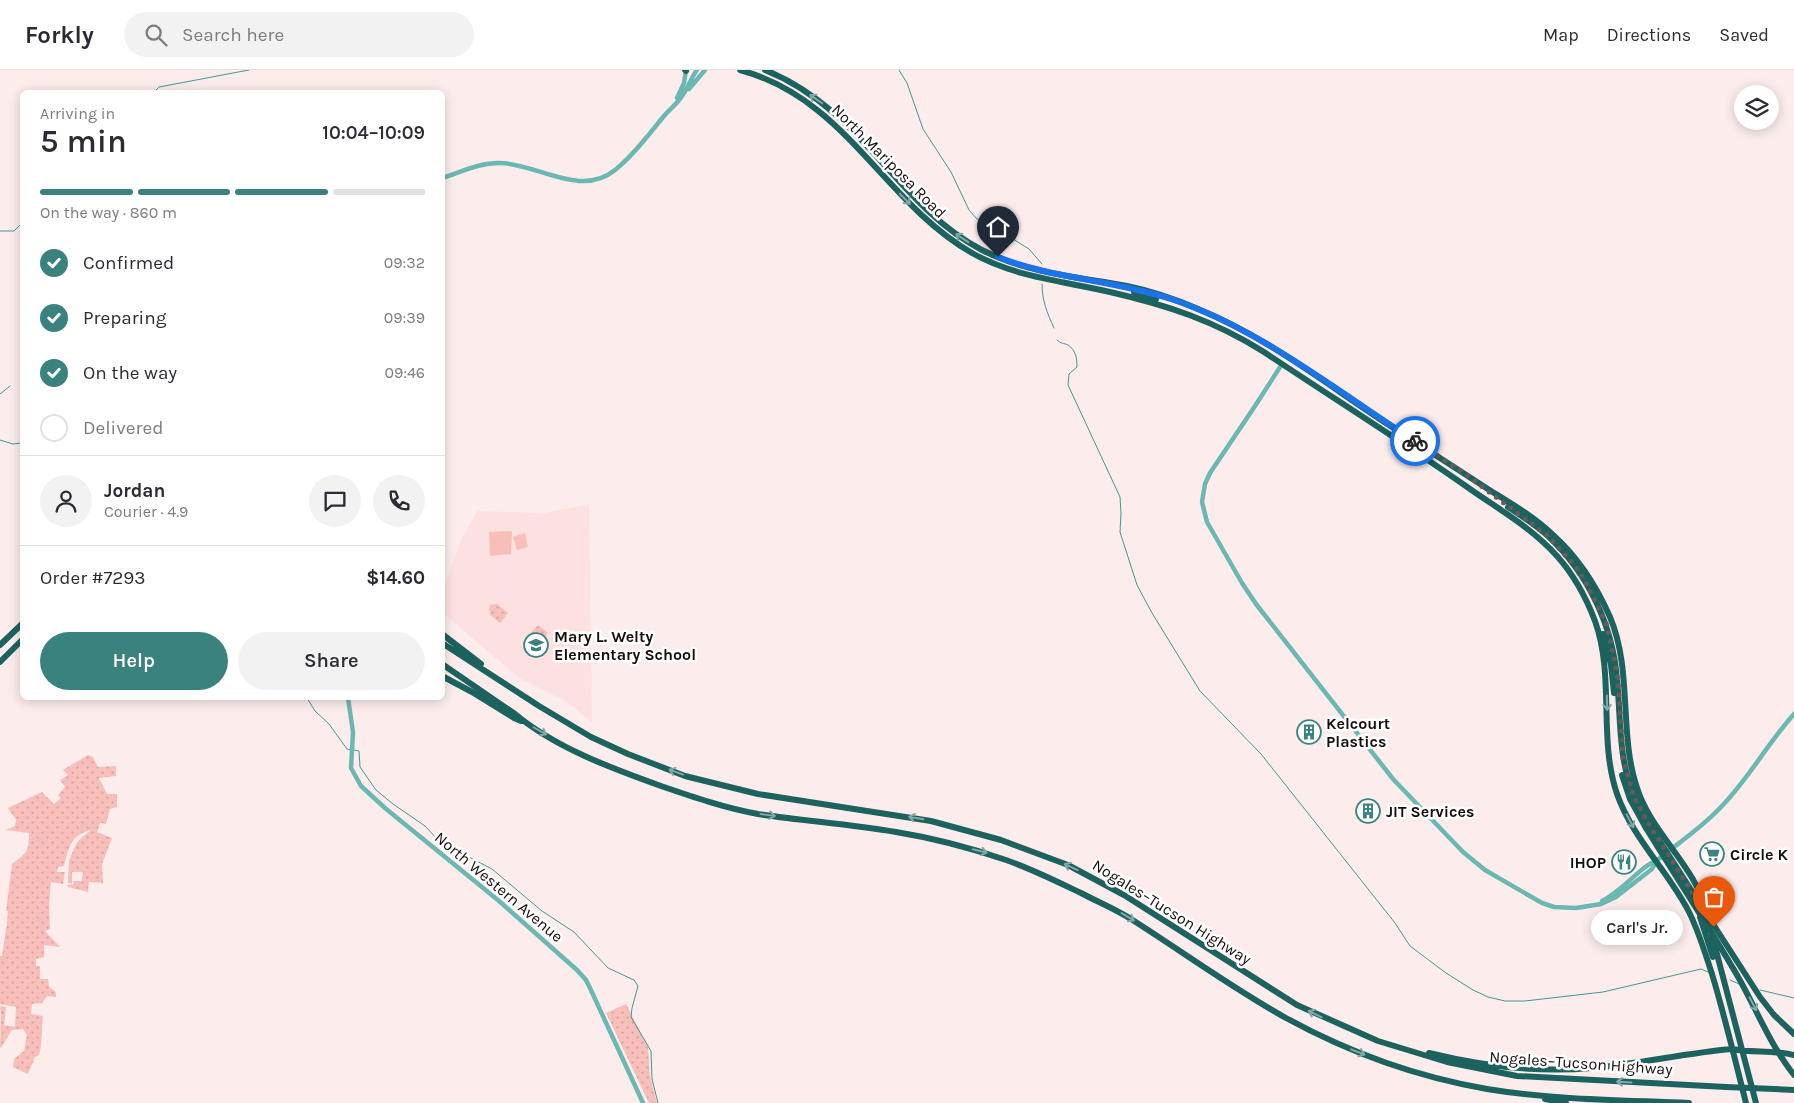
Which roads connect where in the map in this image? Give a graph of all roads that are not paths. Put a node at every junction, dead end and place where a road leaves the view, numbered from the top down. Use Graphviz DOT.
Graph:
graph roads {
  1 [pos="686,70"];
  2 [pos="697,70"];
  3 [pos="705,70"];
  4 [pos="740,70"];
  5 [pos="765,70"];
  6 [pos="801,89"];
  7 [pos="791,91"];
  8 [pos="682,97"];
  9 [pos="673,106"];
  10 [pos="833,122"];
  11 [pos="844,122"];
  12 [pos="877,169"];
  13 [pos="888,170"];
  14 [pos="445,177"];
  15 [pos="1058,278"];
  16 [pos="1126,286"];
  17 [pos="1231,324"];
  18 [pos="1228,331"];
  19 [pos="1282,364"];
  20 [pos="1341,393"];
  21 [pos="1464,473"];
  22 [pos="1575,580"];
  23 [pos="20,626"];
  24 [pos="445,636"];
  25 [pos="20,642"];
  26 [pos="445,645"];
  27 [pos="0,646"];
  28 [pos="0,662"];
  29 [pos="445,666"];
  30 [pos="445,678"];
  31 [pos="522,696"];
  32 [pos="349,700"];
  33 [pos="1794,714"];
  34 [pos="524,722"];
  35 [pos="1648,827"];
  36 [pos="1672,849"];
  37 [pos="1658,860"];
  38 [pos="1712,956"];
  39 [pos="1337,1024"];
  40 [pos="1794,1034"];
  41 [pos="1732,1049"];
  42 [pos="1742,1051"];
  43 [pos="1794,1055"];
  44 [pos="1794,1075"];
  45 [pos="1794,1090"];
  46 [pos="1520,1093"];
  47 [pos="643,1103"];
  48 [pos="1566,1103"];
  49 [pos="1689,1103"];
  50 [pos="1746,1103"];
  51 [pos="1756,1103"];
  1 -- 9 [label="street"];
  2 -- 8 [label="street"];
  3 -- 8 [label="street"];
  4 -- 7 [label="highway, North Mariposa Road"];
  5 -- 6 [label="highway, North Mariposa Road"];
  6 -- 7 [label="highway"];
  11 -- 6 [label="highway, North Mariposa Road, one-way"];
  7 -- 10 [label="highway, North Mariposa Road"];
  8 -- 9 [label="street"];
  9 -- 14 [label="street"];
  10 -- 11 [label="highway"];
  10 -- 12 [label="highway, North Mariposa Road"];
  11 -- 13 [label="highway, North Mariposa Road"];
  12 -- 13 [label="highway"];
  12 -- 15 [label="highway, North Mariposa Road, one-way"];
  15 -- 13 [label="highway, North Mariposa Road, one-way"];
  15 -- 16 [label="highway, North Mariposa Road"];
  15 -- 18 [label="highway, North Mariposa Road"];
  16 -- 17 [label="highway, North Mariposa Road"];
  16 -- 18 [label="highway"];
  17 -- 19 [label="highway"];
  17 -- 20 [label="highway, North Mariposa Road"];
  18 -- 19 [label="highway, North Mariposa Road"];
  19 -- 20 [label="highway"];
  19 -- 22 [label="highway, North Mariposa Road"];
  19 -- 37 [label="street"];
  20 -- 21 [label="highway, North Mariposa Road"];
  21 -- 35 [label="highway"];
  21 -- 36 [label="highway, North Mariposa Road"];
  22 -- 35 [label="highway"];
  22 -- 37 [label="highway, one-way"];
  23 -- 27 [label="highway"];
  24 -- 31 [label="highway"];
  25 -- 28 [label="highway"];
  26 -- 31 [label="highway, Nogales–Tucson Highway"];
  29 -- 34 [label="highway, Nogales–Tucson Highway"];
  30 -- 34 [label="highway"];
  39 -- 31 [label="highway, Nogales–Tucson Highway, one-way"];
  32 -- 47 [label="street, North Western Avenue"];
  33 -- 36 [label="street"];
  34 -- 46 [label="highway, Nogales–Tucson Highway, one-way"];
  35 -- 40 [label="highway, bridge"];
  35 -- 44 [label="highway, one-way, bridge"];
  36 -- 37 [label="street"];
  36 -- 38 [label="highway, North Mariposa Road"];
  37 -- 38 [label="highway"];
  37 -- 38 [label="highway"];
  38 -- 41 [label="highway"];
  38 -- 42 [label="highway"];
  39 -- 41 [label="highway"];
  45 -- 39 [label="highway, Nogales–Tucson Highway, one-way, bridge"];
  41 -- 42 [label="highway"];
  41 -- 50 [label="highway"];
  42 -- 43 [label="highway"];
  42 -- 51 [label="highway"];
  46 -- 48 [label="highway"];
  46 -- 49 [label="highway, Nogales–Tucson Highway"];
}
